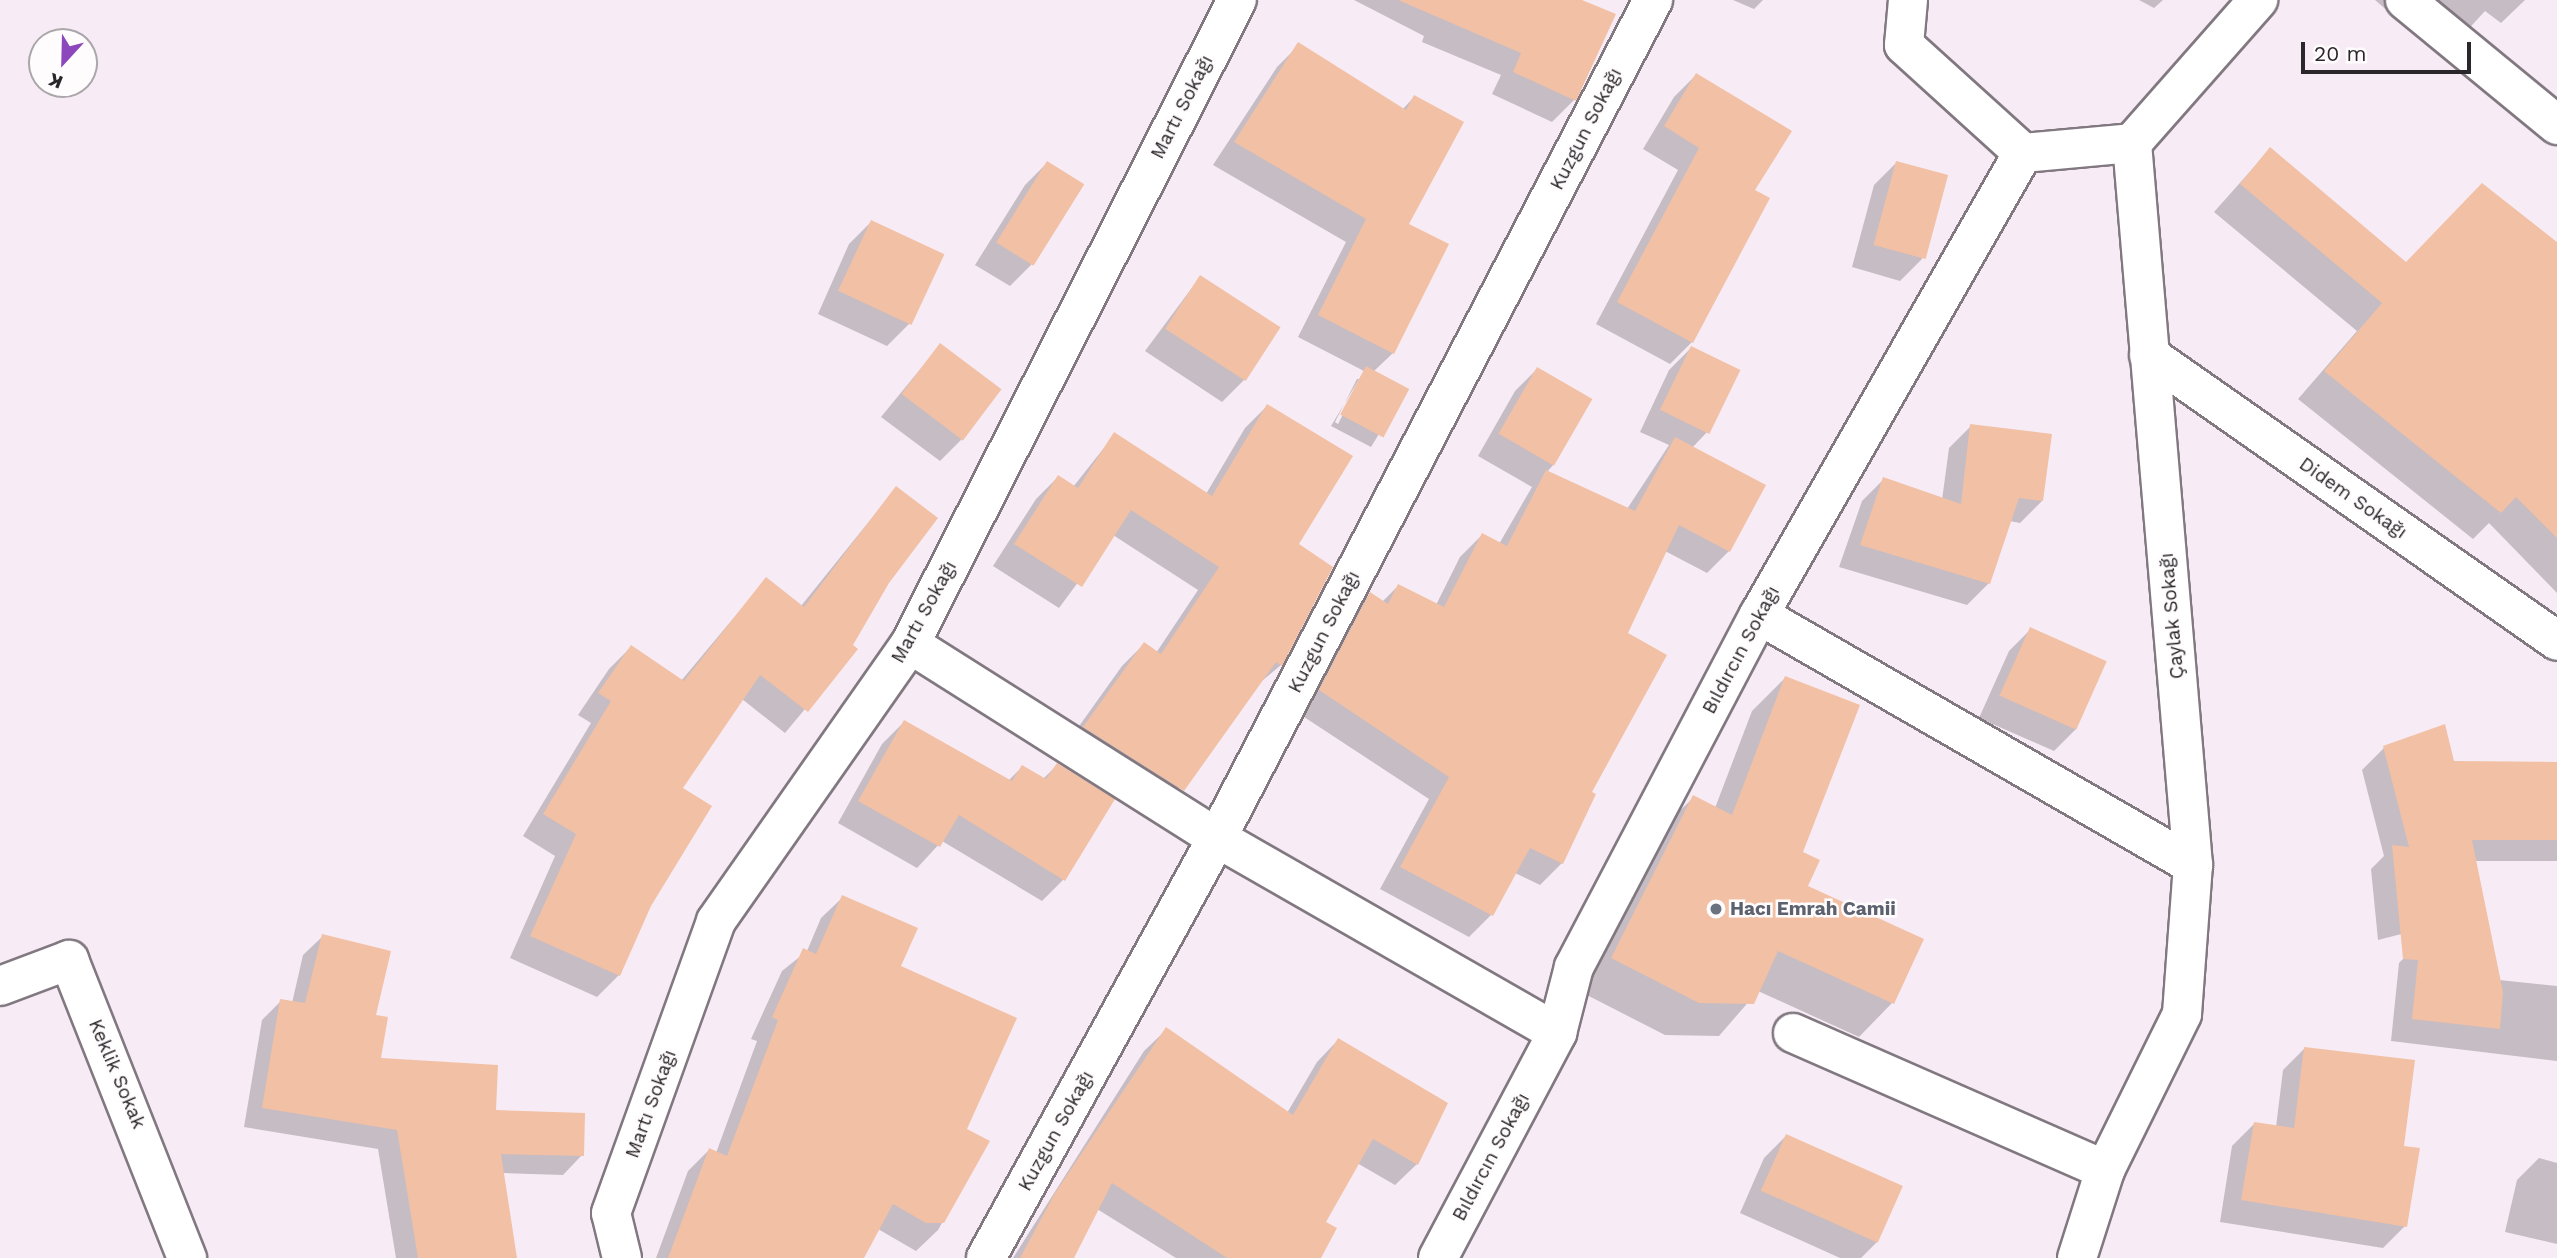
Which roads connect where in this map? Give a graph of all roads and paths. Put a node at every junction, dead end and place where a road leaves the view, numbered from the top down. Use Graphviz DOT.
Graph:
graph roads {
  1 [pos="1237,0"];
  2 [pos="1653,0"];
  3 [pos="1908,0"];
  4 [pos="2258,0"];
  5 [pos="2406,0"];
  6 [pos="2557,125"];
  7 [pos="2132,143"];
  8 [pos="2023,153"];
  9 [pos="2149,355"];
  10 [pos="1759,615"];
  11 [pos="2557,640"];
  12 [pos="910,644"];
  13 [pos="1217,838"];
  14 [pos="2193,865"];
  15 [pos="0,986"];
  16 [pos="1558,1033"];
  17 [pos="1793,1033"];
  18 [pos="2105,1170"];
  19 [pos="187,1258"];
  20 [pos="622,1258"];
  21 [pos="986,1258"];
  22 [pos="1438,1258"];
  23 [pos="2077,1258"];
  1 -- 12 [label="street, Martı Sokağı"];
  2 -- 13 [label="street, Kuzgun Sokağı"];
  3 -- 8 [label="street"];
  4 -- 7 [label="street"];
  5 -- 6 [label="street"];
  7 -- 8 [label="street"];
  7 -- 9 [label="street, Çaylak Sokağı"];
  8 -- 10 [label="street, Bıldırcın Sokağı"];
  9 -- 11 [label="street, Didem Sokağı"];
  9 -- 14 [label="street, Çaylak Sokağı"];
  10 -- 14 [label="street"];
  10 -- 16 [label="street, Bıldırcın Sokağı"];
  12 -- 13 [label="street"];
  12 -- 20 [label="street, Martı Sokağı"];
  13 -- 16 [label="street"];
  13 -- 21 [label="street, Kuzgun Sokağı"];
  14 -- 18 [label="street, Çaylak Sokağı"];
  15 -- 19 [label="street, Keklik Sokak"];
  16 -- 22 [label="street, Bıldırcın Sokağı"];
  17 -- 18 [label="street"];
  18 -- 23 [label="street, Çaylak Sokağı"];
}
